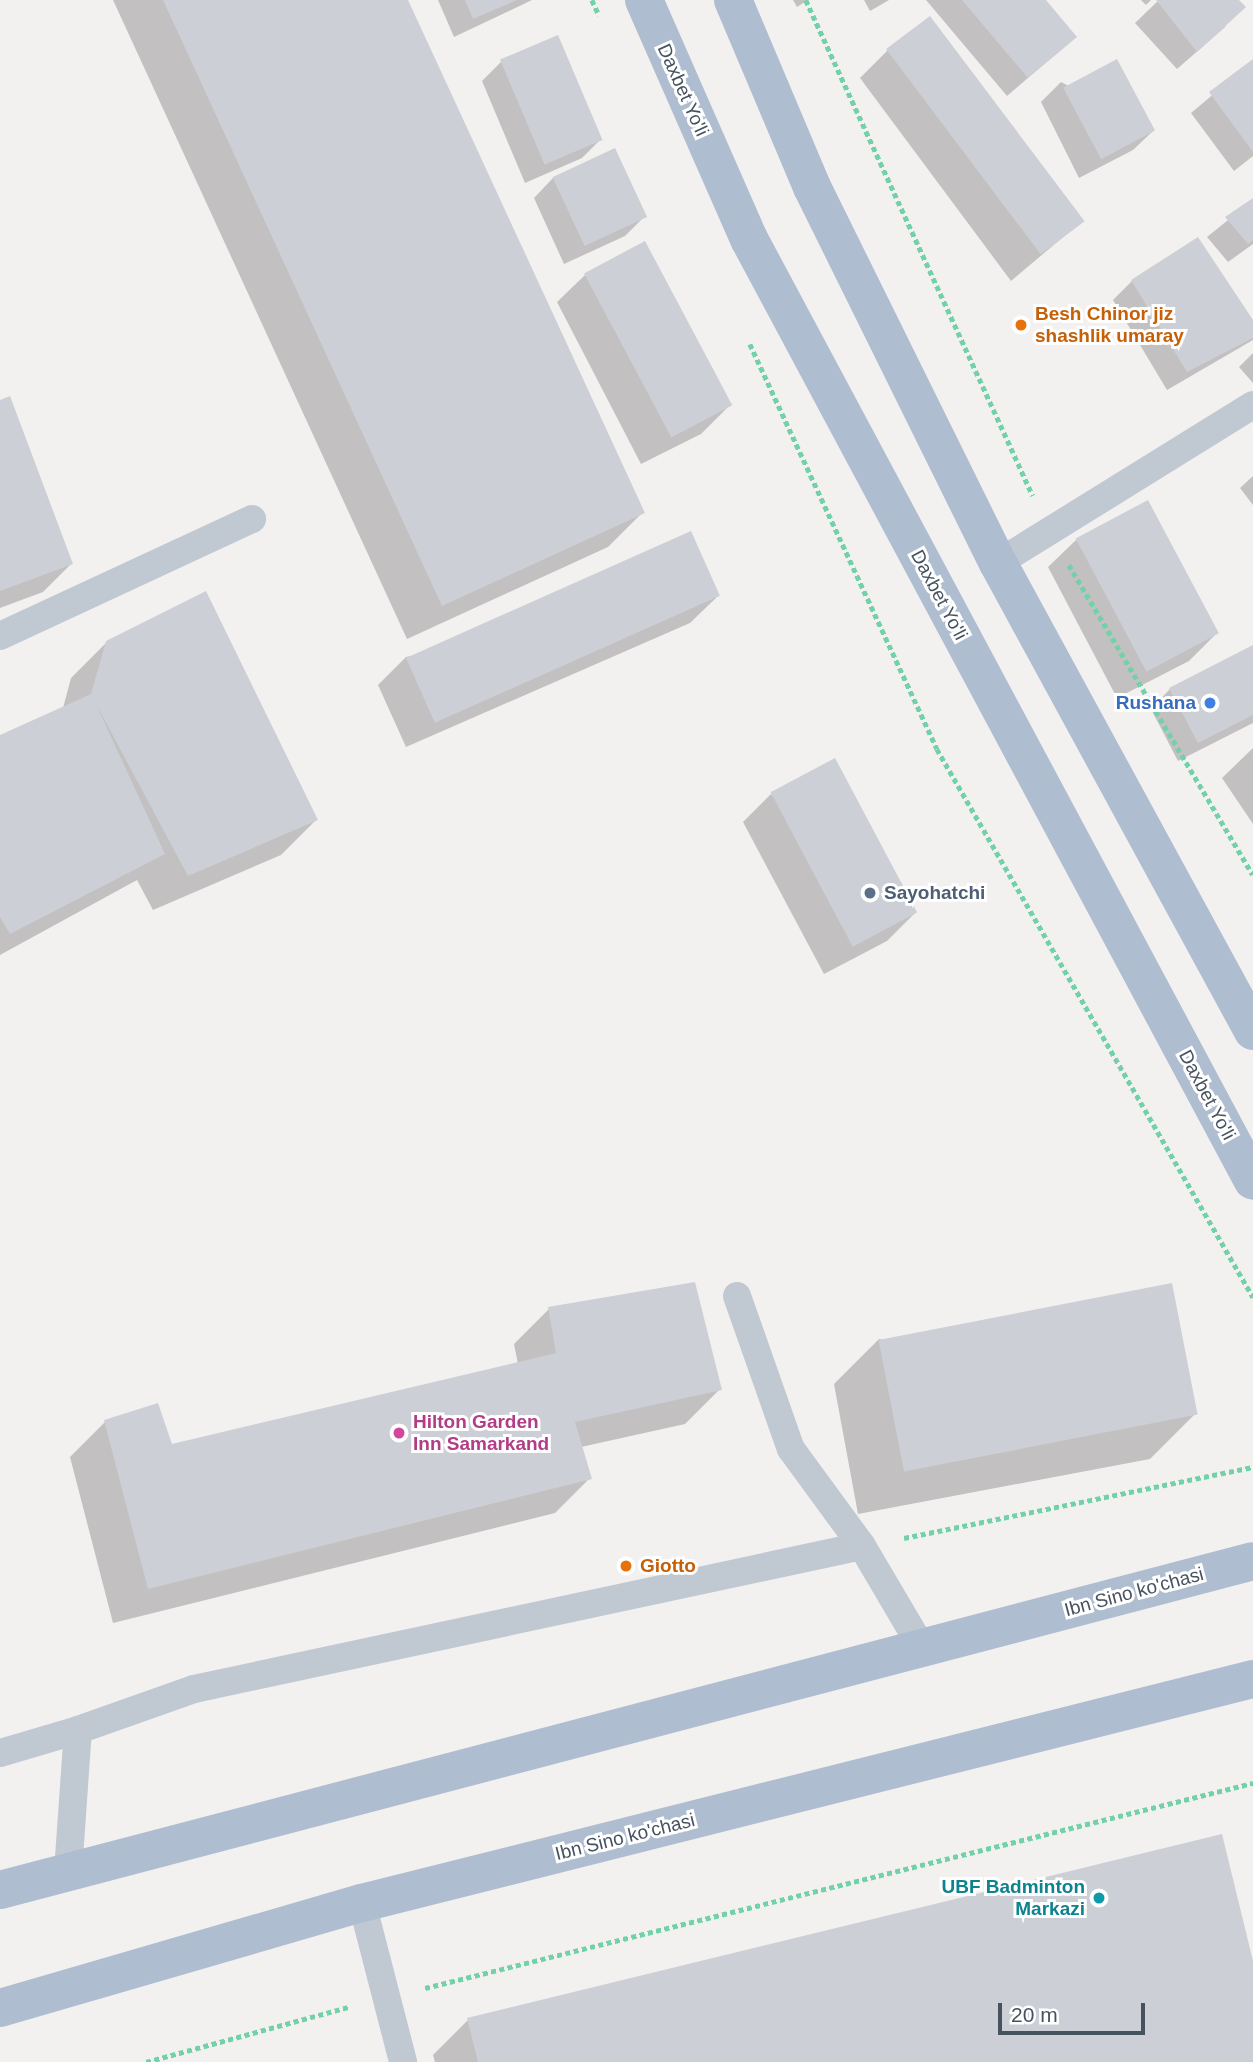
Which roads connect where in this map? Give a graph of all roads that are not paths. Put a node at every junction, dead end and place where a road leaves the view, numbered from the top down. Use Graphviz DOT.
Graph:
graph roads {
  1 [pos="644,0"];
  2 [pos="733,0"];
  3 [pos="1253,405"];
  4 [pos="252,519"];
  5 [pos="998,563"];
  6 [pos="0,636"];
  7 [pos="1250,1017"];
  8 [pos="1253,1181"];
  9 [pos="737,1296"];
  10 [pos="862,1546"];
  11 [pos="1253,1561"];
  12 [pos="922,1648"];
  13 [pos="1253,1679"];
  14 [pos="78,1730"];
  15 [pos="0,1753"];
  16 [pos="68,1872"];
  17 [pos="0,1890"];
  18 [pos="362,1903"];
  19 [pos="0,2008"];
  20 [pos="402,2062"];
  1 -- 8 [label="main road, Daxbet Yo'li"];
  2 -- 5 [label="main road"];
  3 -- 5 [label="lane"];
  4 -- 6 [label="lane"];
  5 -- 7 [label="main road"];
  9 -- 10 [label="lane"];
  10 -- 12 [label="lane"];
  10 -- 14 [label="lane"];
  11 -- 12 [label="main road, Ibn Sino ko'chasi"];
  12 -- 16 [label="main road, Ibn Sino ko'chasi"];
  13 -- 18 [label="main road, Ibn Sino ko'chasi"];
  14 -- 15 [label="lane"];
  14 -- 16 [label="lane"];
  16 -- 17 [label="main road, Ibn Sino ko'chasi"];
  18 -- 19 [label="main road, Ibn Sino ko'chasi"];
  18 -- 20 [label="lane"];
}
